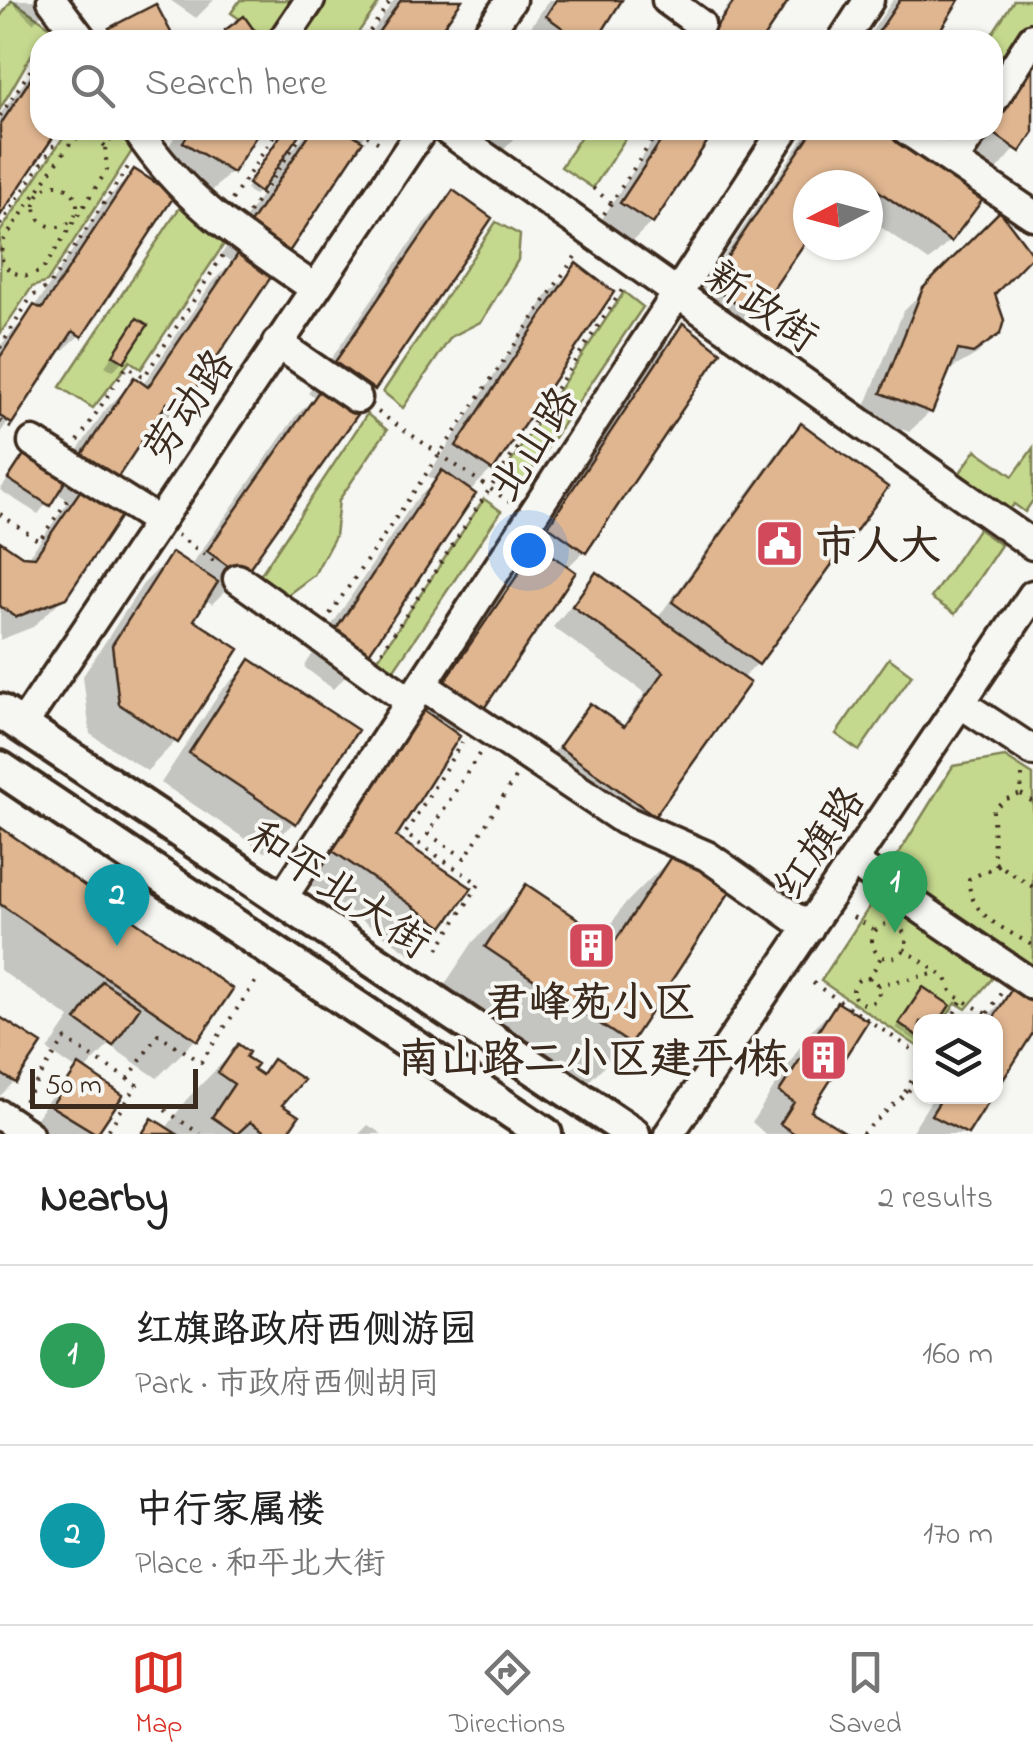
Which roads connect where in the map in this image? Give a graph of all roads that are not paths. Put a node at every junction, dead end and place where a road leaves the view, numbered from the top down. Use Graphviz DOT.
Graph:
graph roads {
  1 [pos="52,0"];
  2 [pos="310,0"];
  3 [pos="510,0"];
  4 [pos="869,0"];
  5 [pos="74,30"];
  6 [pos="291,30"];
  7 [pos="490,30"];
  8 [pos="849,30"];
  9 [pos="1033,38"];
  10 [pos="1003,84"];
  11 [pos="144,140"];
  12 [pos="415,140"];
  13 [pos="461,140"];
  14 [pos="777,140"];
  15 [pos="922,140"];
  16 [pos="968,140"];
  17 [pos="954,162"];
  18 [pos="1033,216"];
  19 [pos="314,288"];
  20 [pos="677,293"];
  21 [pos="276,343"];
  22 [pos="357,398"];
  23 [pos="33,442"];
  24 [pos="158,521"];
  25 [pos="1033,545"];
  26 [pos="230,573"];
  27 [pos="1033,595"];
  28 [pos="416,693"];
  29 [pos="960,702"];
  30 [pos="11,718"];
  31 [pos="1028,758"];
  32 [pos="0,768"];
  33 [pos="853,862"];
  34 [pos="281,900"];
  35 [pos="809,928"];
  36 [pos="1024,979"];
  37 [pos="545,1134"];
  38 [pos="633,1134"];
  39 [pos="669,1134"];
  1 -- 5 [label="street"];
  2 -- 6 [label="street"];
  3 -- 7 [label="street"];
  4 -- 8 [label="street"];
  9 -- 10 [label="street"];
  11 -- 19 [label="street"];
  12 -- 19 [label="street, 劳动路"];
  13 -- 20 [label="street, 新政街"];
  14 -- 20 [label="street, 北山路"];
  15 -- 17 [label="street"];
  16 -- 17 [label="street"];
  17 -- 18 [label="street"];
  19 -- 21 [label="street, 劳动路"];
  20 -- 25 [label="street, 新政街"];
  20 -- 28 [label="street, 北山路"];
  21 -- 22 [label="street"];
  21 -- 24 [label="street, 劳动路"];
  23 -- 24 [label="street"];
  24 -- 30 [label="street, 劳动路"];
  26 -- 28 [label="street"];
  27 -- 29 [label="street, 红旗路"];
  28 -- 34 [label="street, 北山路"];
  28 -- 35 [label="street"];
  29 -- 31 [label="street"];
  29 -- 33 [label="street, 红旗路"];
  30 -- 34 [label="main road, 和平北大街"];
  32 -- 37 [label="main road"];
  33 -- 35 [label="street, 红旗路"];
  33 -- 36 [label="street"];
  34 -- 38 [label="main road, 和平北大街"];
  35 -- 39 [label="street, 红旗路"];
}
